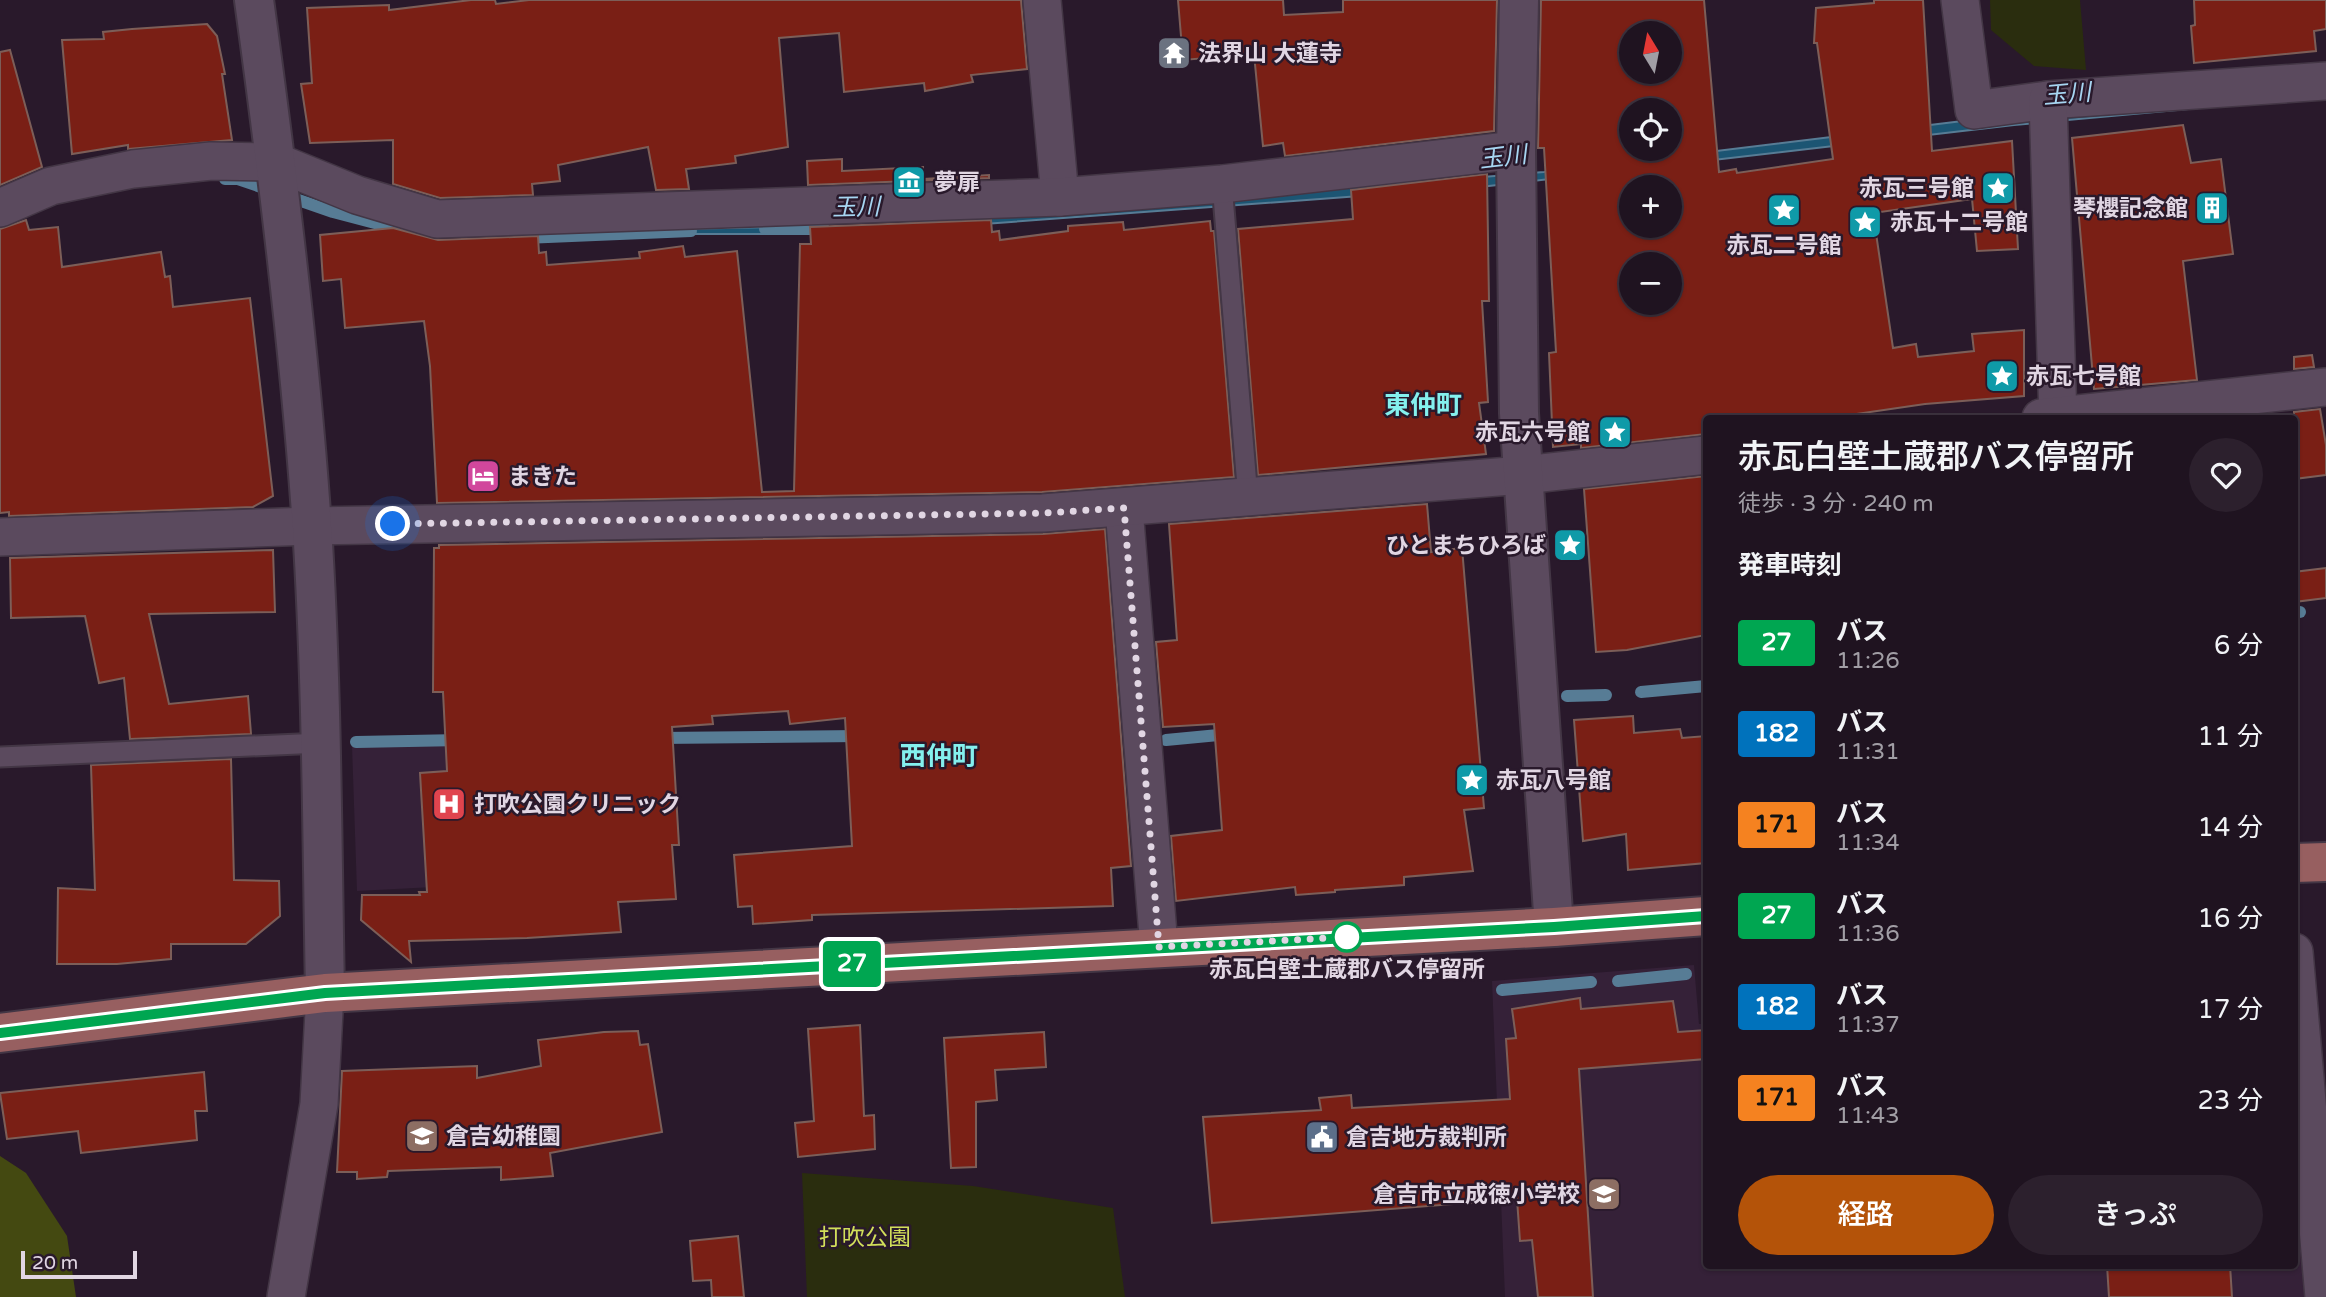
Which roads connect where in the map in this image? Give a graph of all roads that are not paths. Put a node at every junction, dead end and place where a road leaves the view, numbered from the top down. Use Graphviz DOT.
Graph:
graph roads {
  1 [pos="254,0"];
  2 [pos="1042,0"];
  3 [pos="1519,0"];
  4 [pos="1960,0"];
  5 [pos="2326,81"];
  6 [pos="2048,100"];
  7 [pos="1516,150"];
  8 [pos="276,162"];
  9 [pos="1222,184"];
  10 [pos="1060,197"];
  11 [pos="0,208"];
  12 [pos="2326,387"];
  13 [pos="2052,415"];
  14 [pos="2079,415"];
  15 [pos="1703,455"];
  16 [pos="1523,475"];
  17 [pos="1248,498"];
  18 [pos="1124,508"];
  19 [pos="312,526"];
  20 [pos="0,537"];
  21 [pos="321,743"];
  22 [pos="0,757"];
  23 [pos="2326,862"];
  24 [pos="2298,863"];
  25 [pos="1703,916"];
  26 [pos="1554,927"];
  27 [pos="1159,947"];
  28 [pos="325,993"];
  29 [pos="2298,998"];
  30 [pos="0,1033"];
  31 [pos="286,1297"];
  32 [pos="2324,1297"];
  1 -- 8 [label="street"];
  2 -- 10 [label="street"];
  3 -- 7 [label="street"];
  4 -- 6 [label="street"];
  5 -- 6 [label="street"];
  6 -- 13 [label="street"];
  7 -- 9 [label="street"];
  7 -- 16 [label="street"];
  8 -- 10 [label="street"];
  8 -- 11 [label="street"];
  8 -- 19 [label="street"];
  9 -- 10 [label="street"];
  9 -- 17 [label="lane"];
  12 -- 14 [label="street"];
  15 -- 16 [label="street"];
  16 -- 17 [label="street"];
  16 -- 26 [label="street"];
  17 -- 18 [label="street"];
  18 -- 19 [label="street"];
  18 -- 27 [label="street"];
  19 -- 20 [label="street"];
  19 -- 21 [label="street"];
  21 -- 22 [label="lane"];
  21 -- 28 [label="street"];
  23 -- 24 [label="main road"];
  25 -- 26 [label="main road"];
  26 -- 27 [label="main road"];
  27 -- 28 [label="main road"];
  28 -- 30 [label="main road"];
  28 -- 31 [label="street"];
  29 -- 32 [label="street"];
}
